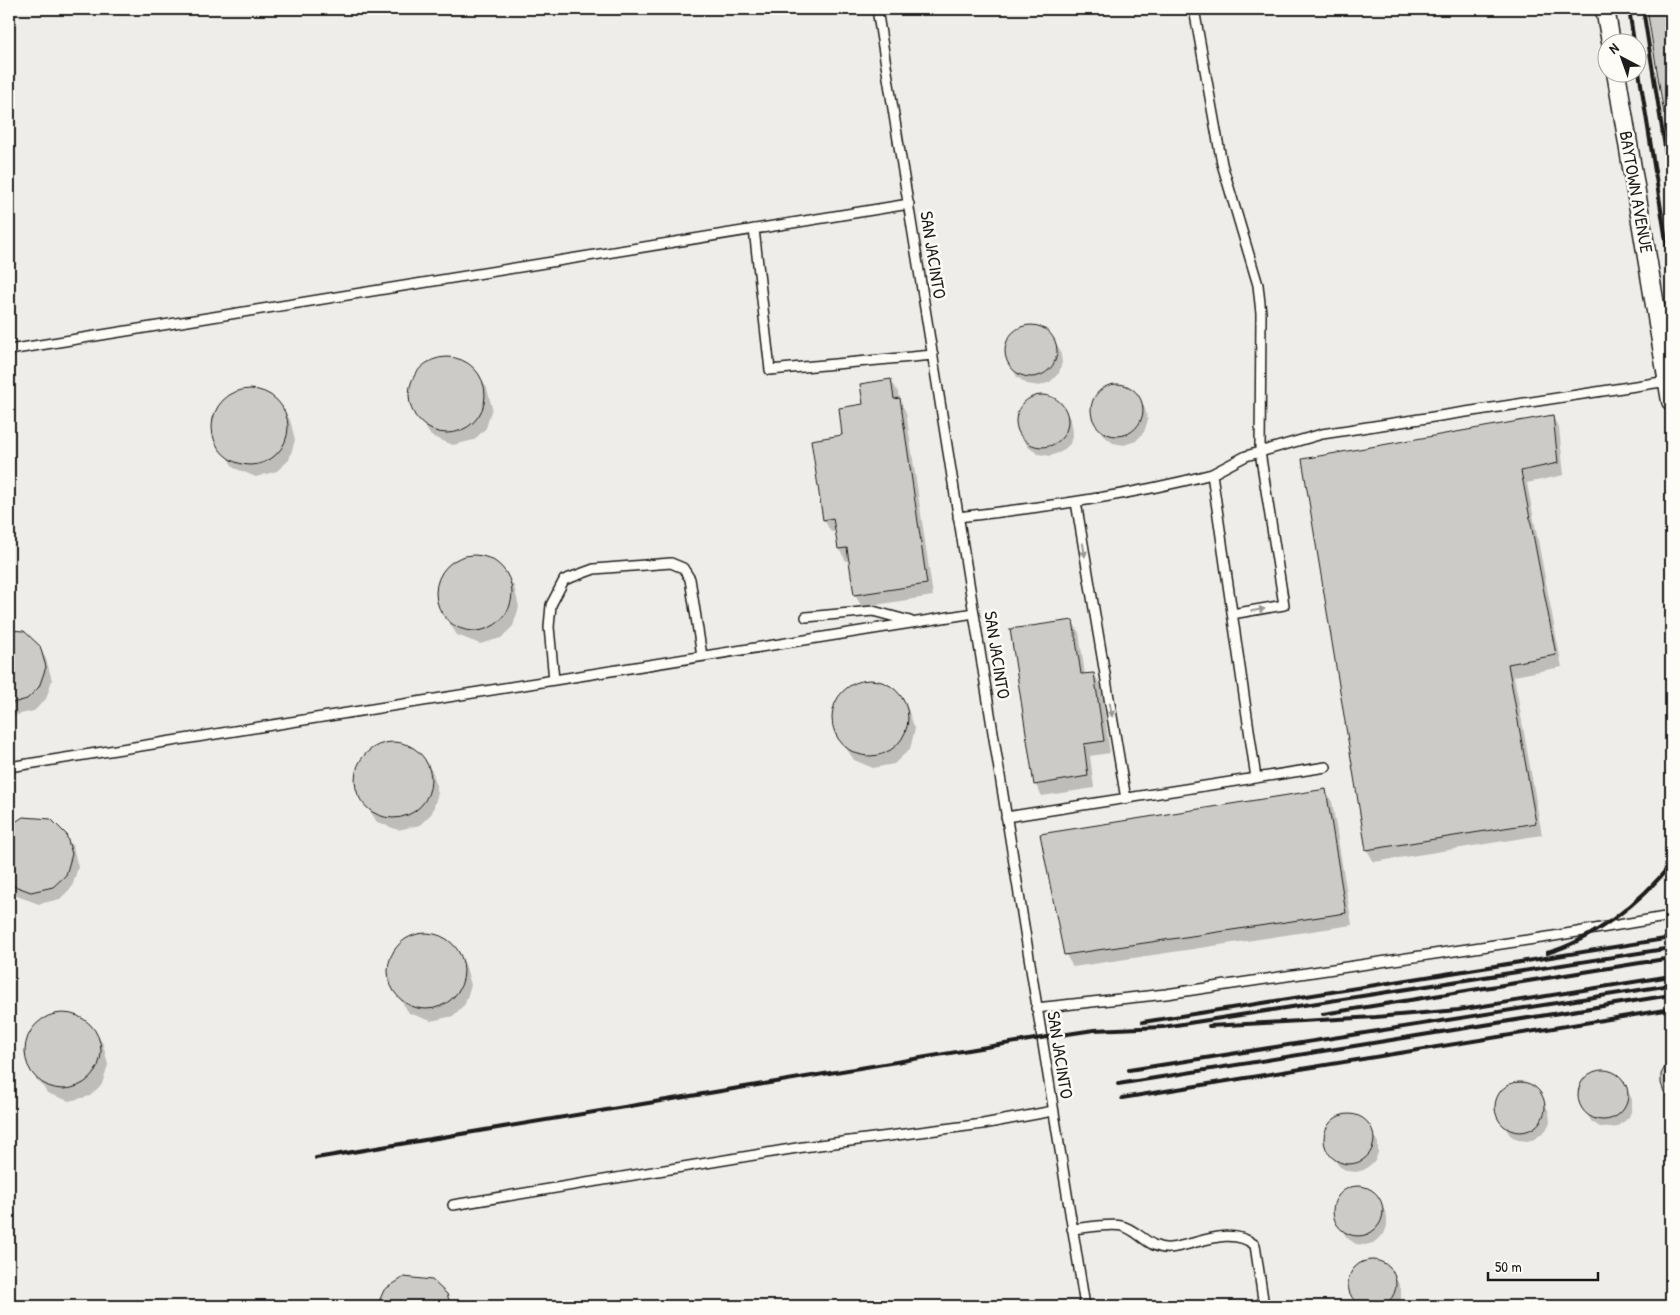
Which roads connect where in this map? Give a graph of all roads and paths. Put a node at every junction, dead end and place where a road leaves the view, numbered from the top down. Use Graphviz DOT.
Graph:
graph roads {
  1 [pos="877,9"];
  2 [pos="1194,9"];
  3 [pos="1605,9"];
  4 [pos="1609,32"];
  5 [pos="1618,82"];
  6 [pos="908,204"];
  7 [pos="754,229"];
  8 [pos="9,350"];
  9 [pos="933,355"];
  10 [pos="1668,381"];
  11 [pos="1671,401"];
  12 [pos="1260,452"];
  13 [pos="1212,474"];
  14 [pos="1076,502"];
  15 [pos="958,517"];
  16 [pos="974,613"];
  17 [pos="1232,614"];
  18 [pos="806,616"];
  19 [pos="915,622"];
  20 [pos="702,656"];
  21 [pos="554,680"];
  22 [pos="9,767"];
  23 [pos="1326,767"];
  24 [pos="1256,778"];
  25 [pos="1126,798"];
  26 [pos="1006,817"];
  27 [pos="1671,916"];
  28 [pos="1036,1008"];
  29 [pos="1052,1111"];
  30 [pos="453,1205"];
  31 [pos="1072,1229"];
  32 [pos="1085,1306"];
  33 [pos="1264,1306"];
  1 -- 6 [label="lane, SAN JACINTO"];
  2 -- 12 [label="lane"];
  3 -- 4 [label="street"];
  5 -- 10 [label="street, BAYTOWN AVENUE"];
  6 -- 7 [label="lane"];
  6 -- 9 [label="lane, SAN JACINTO"];
  7 -- 8 [label="lane"];
  7 -- 9 [label="lane"];
  9 -- 15 [label="lane, SAN JACINTO"];
  10 -- 11 [label="street, BAYTOWN AVENUE"];
  10 -- 12 [label="lane"];
  12 -- 13 [label="lane"];
  17 -- 12 [label="lane, one-way"];
  13 -- 14 [label="lane"];
  13 -- 17 [label="lane"];
  14 -- 15 [label="lane"];
  14 -- 25 [label="lane, one-way"];
  15 -- 16 [label="lane, SAN JACINTO"];
  16 -- 19 [label="lane"];
  16 -- 26 [label="lane, SAN JACINTO"];
  17 -- 24 [label="lane"];
  18 -- 19 [label="lane"];
  19 -- 20 [label="lane"];
  20 -- 21 [label="lane"];
  20 -- 21 [label="lane"];
  21 -- 22 [label="lane"];
  23 -- 24 [label="lane"];
  24 -- 25 [label="lane"];
  25 -- 26 [label="lane"];
  26 -- 28 [label="lane, SAN JACINTO"];
  27 -- 28 [label="lane"];
  28 -- 29 [label="lane, SAN JACINTO"];
  29 -- 30 [label="lane"];
  29 -- 31 [label="lane, SAN JACINTO"];
  31 -- 32 [label="lane, SAN JACINTO"];
  31 -- 33 [label="lane"];
}
